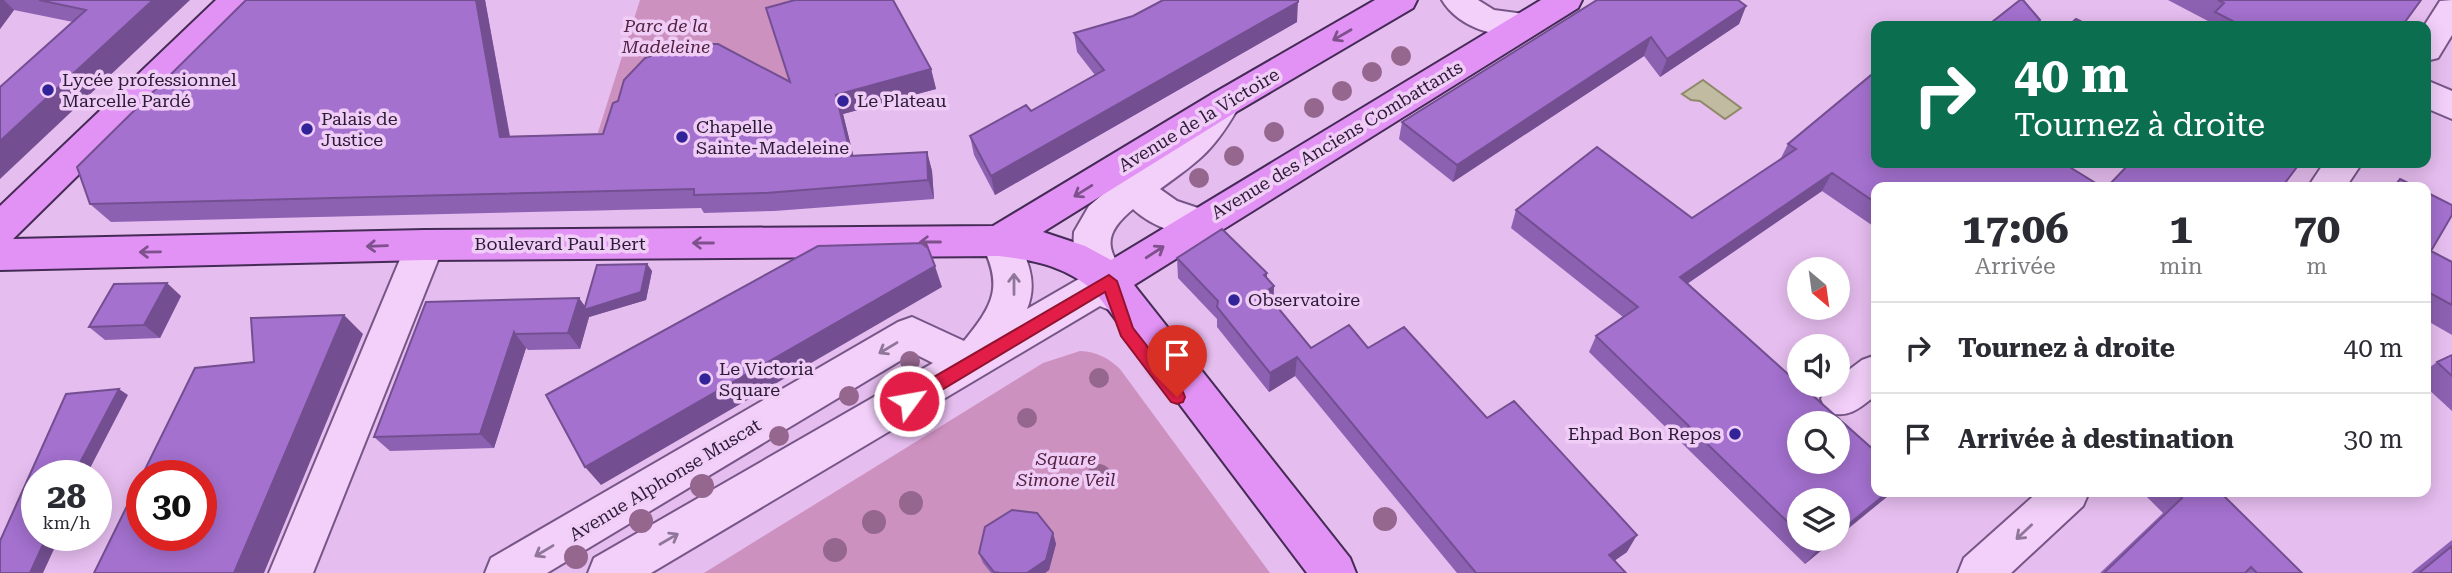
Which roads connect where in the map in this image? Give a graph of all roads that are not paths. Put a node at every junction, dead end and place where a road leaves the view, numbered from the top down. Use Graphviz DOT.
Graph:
graph roads {
  1 [pos="236,0"];
  2 [pos="1401,0"];
  3 [pos="1458,0"];
  4 [pos="1566,0"];
  5 [pos="2452,9"];
  6 [pos="1526,24"];
  7 [pos="2431,41"];
  8 [pos="2431,96"];
  9 [pos="1224,103"];
  10 [pos="2452,106"];
  11 [pos="1147,150"];
  12 [pos="1139,185"];
  13 [pos="1200,223"];
  14 [pos="0,229"];
  15 [pos="999,241"];
  16 [pos="425,245"];
  17 [pos="0,256"];
  18 [pos="1109,281"];
  19 [pos="970,363"];
  20 [pos="1871,376"];
  21 [pos="1841,399"];
  22 [pos="2063,497"];
  23 [pos="291,573"];
  24 [pos="507,573"];
  25 [pos="610,573"];
  26 [pos="1311,573"];
  27 [pos="1334,573"];
  28 [pos="1980,573"];
  1 -- 14 [label="main road"];
  2 -- 9 [label="main road, Avenue de la Victoire, one-way"];
  3 -- 6 [label="street"];
  4 -- 6 [label="main road, Avenue des Anciens Combattants"];
  5 -- 7 [label="street"];
  6 -- 13 [label="main road, Avenue des Anciens Combattants"];
  8 -- 10 [label="street"];
  9 -- 11 [label="main road, Avenue de la Victoire"];
  9 -- 12 [label="street"];
  11 -- 12 [label="street"];
  11 -- 15 [label="main road, Avenue de la Victoire, one-way"];
  12 -- 13 [label="street"];
  12 -- 18 [label="street"];
  18 -- 13 [label="main road, Avenue des Anciens Combattants, one-way"];
  15 -- 16 [label="main road, Boulevard Paul Bert, one-way"];
  15 -- 18 [label="main road, Boulevard Paul Bert"];
  19 -- 15 [label="street, one-way"];
  16 -- 17 [label="main road, Boulevard Paul Bert, one-way"];
  16 -- 23 [label="street"];
  18 -- 19 [label="street"];
  18 -- 26 [label="street"];
  18 -- 27 [label="main road, Boulevard Paul Bert"];
  19 -- 24 [label="street, Avenue Alphonse Muscat, one-way"];
  25 -- 19 [label="street, one-way"];
  20 -- 21 [label="street"];
  22 -- 28 [label="street, one-way"];
}
